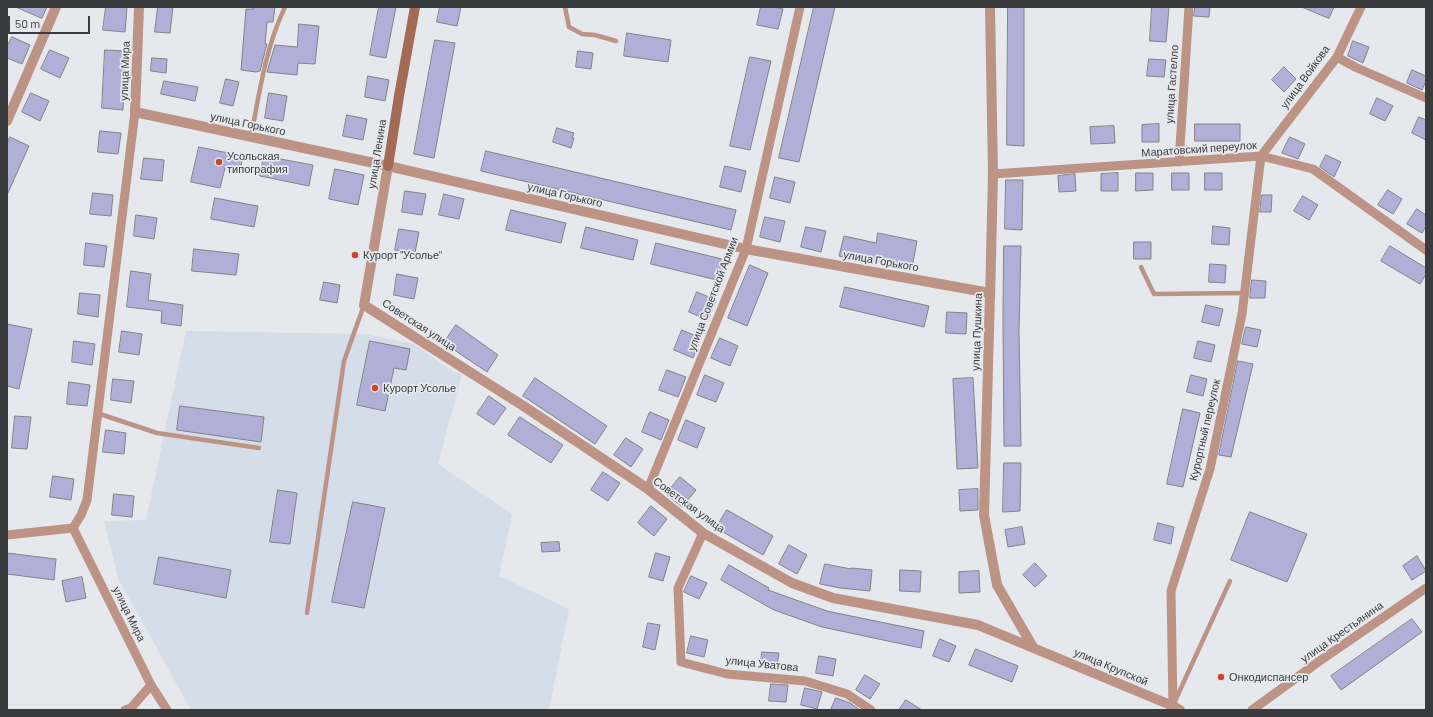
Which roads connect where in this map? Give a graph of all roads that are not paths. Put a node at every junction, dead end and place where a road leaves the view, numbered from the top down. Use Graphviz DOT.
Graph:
graph roads {
  1 [pos="56,7"];
  2 [pos="139,7"];
  3 [pos="286,7"];
  4 [pos="416,7"];
  5 [pos="565,7"];
  6 [pos="800,7"];
  7 [pos="990,7"];
  8 [pos="1189,7"];
  9 [pos="1361,7"];
  10 [pos="616,41"];
  11 [pos="1337,57"];
  12 [pos="1426,98"];
  13 [pos="135,112"];
  14 [pos="7,121"];
  15 [pos="251,137"];
  16 [pos="1261,156"];
  17 [pos="1179,162"];
  18 [pos="388,166"];
  19 [pos="993,174"];
  20 [pos="746,249"];
  21 [pos="1426,250"];
  22 [pos="1141,267"];
  23 [pos="990,293"];
  24 [pos="1245,293"];
  25 [pos="364,304"];
  26 [pos="97,413"];
  27 [pos="259,448"];
  28 [pos="648,490"];
  29 [pos="73,528"];
  30 [pos="703,533"];
  31 [pos="7,535"];
  32 [pos="1230,581"];
  33 [pos="1426,588"];
  34 [pos="307,613"];
  35 [pos="1033,647"];
  36 [pos="151,685"];
  37 [pos="1176,708"];
  38 [pos="125,710"];
  39 [pos="167,710"];
  40 [pos="871,710"];
  41 [pos="1252,710"];
  1 -- 14 [label="street"];
  2 -- 13 [label="street, улица Мира"];
  3 -- 15 [label="lane"];
  4 -- 18 [label="main road, улица Ленина"];
  5 -- 10 [label="lane"];
  6 -- 20 [label="street, улица Советской Армии"];
  7 -- 19 [label="street, улица Пушкина"];
  8 -- 17 [label="street, улица Гастелло"];
  9 -- 11 [label="street, улица Войкова"];
  11 -- 12 [label="street"];
  11 -- 16 [label="street, улица Войкова"];
  13 -- 15 [label="street, улица Горького"];
  13 -- 26 [label="street"];
  15 -- 18 [label="street, улица Горького"];
  16 -- 17 [label="street, Маратовский переулок"];
  16 -- 21 [label="street, Маратовский переулок"];
  16 -- 24 [label="street, Курортный переулок"];
  17 -- 19 [label="street, Маратовский переулок"];
  18 -- 20 [label="street, улица Горького"];
  18 -- 25 [label="street, улица Ленина"];
  19 -- 23 [label="street, улица Пушкина"];
  20 -- 23 [label="street, улица Горького"];
  20 -- 28 [label="street, улица Советской Армии"];
  22 -- 24 [label="lane"];
  23 -- 35 [label="street, улица Пушкина"];
  24 -- 37 [label="street, Курортный переулок"];
  25 -- 28 [label="street, Советская улица"];
  25 -- 34 [label="lane"];
  26 -- 27 [label="lane"];
  26 -- 29 [label="street"];
  28 -- 30 [label="street, Советская улица"];
  29 -- 31 [label="street"];
  29 -- 36 [label="street, улица Мира"];
  30 -- 35 [label="street, Советская улица"];
  30 -- 40 [label="street, улица Уватова"];
  32 -- 37 [label="lane"];
  33 -- 41 [label="street, улица Крестьянина"];
  35 -- 37 [label="street, улица Крупской"];
  36 -- 38 [label="street"];
  36 -- 39 [label="street, улица Мира"];
}
